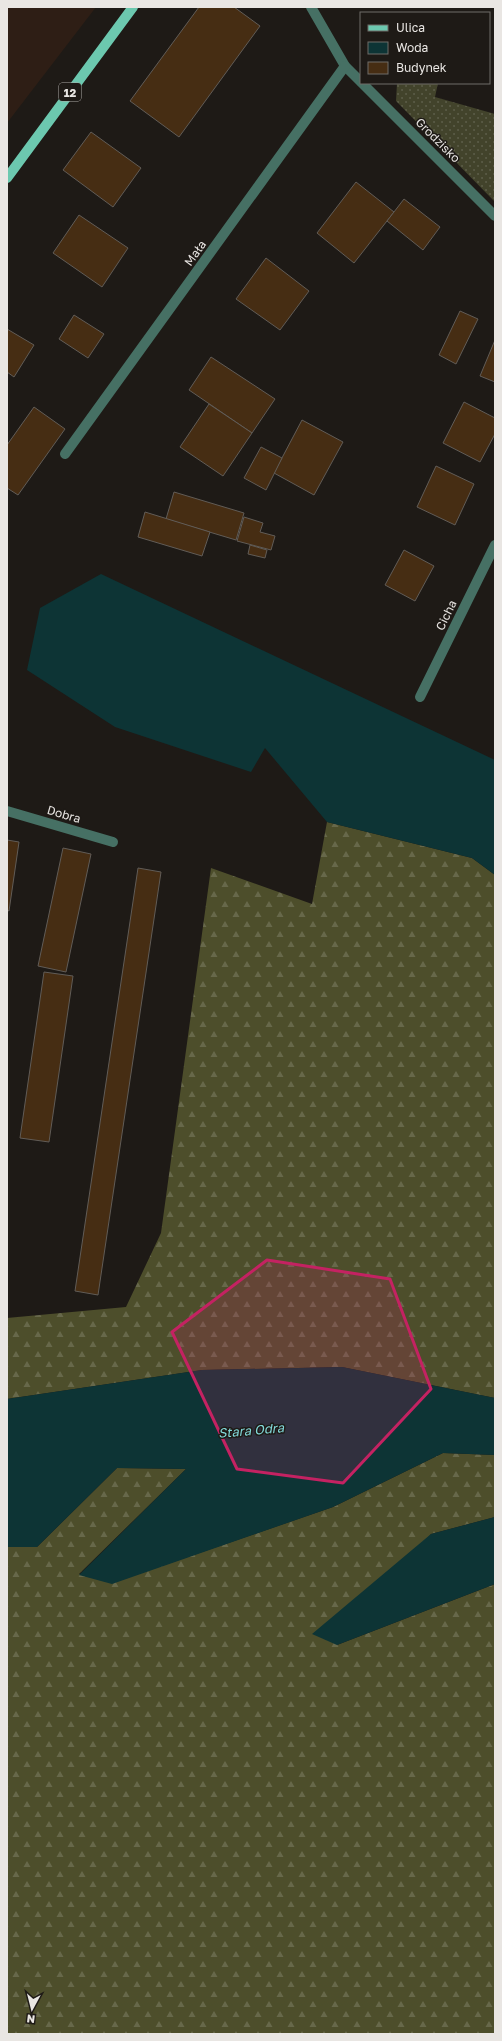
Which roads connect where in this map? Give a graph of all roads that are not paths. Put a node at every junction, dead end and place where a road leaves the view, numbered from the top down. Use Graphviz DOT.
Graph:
graph roads {
  1 [pos="133,7"];
  2 [pos="311,7"];
  3 [pos="345,66"];
  4 [pos="360,80"];
  5 [pos="364,84"];
  6 [pos="7,178"];
  7 [pos="495,216"];
  8 [pos="66,454"];
  9 [pos="495,545"];
  10 [pos="420,697"];
  11 [pos="7,811"];
  12 [pos="113,842"];
  1 -- 6 [label="main road, 12"];
  2 -- 3 [label="street, Grodzisko"];
  3 -- 4 [label="street, Grodzisko"];
  3 -- 8 [label="street, Mała"];
  5 -- 7 [label="street, Grodzisko"];
  9 -- 10 [label="street, Cicha"];
  11 -- 12 [label="street, Dobra"];
}
